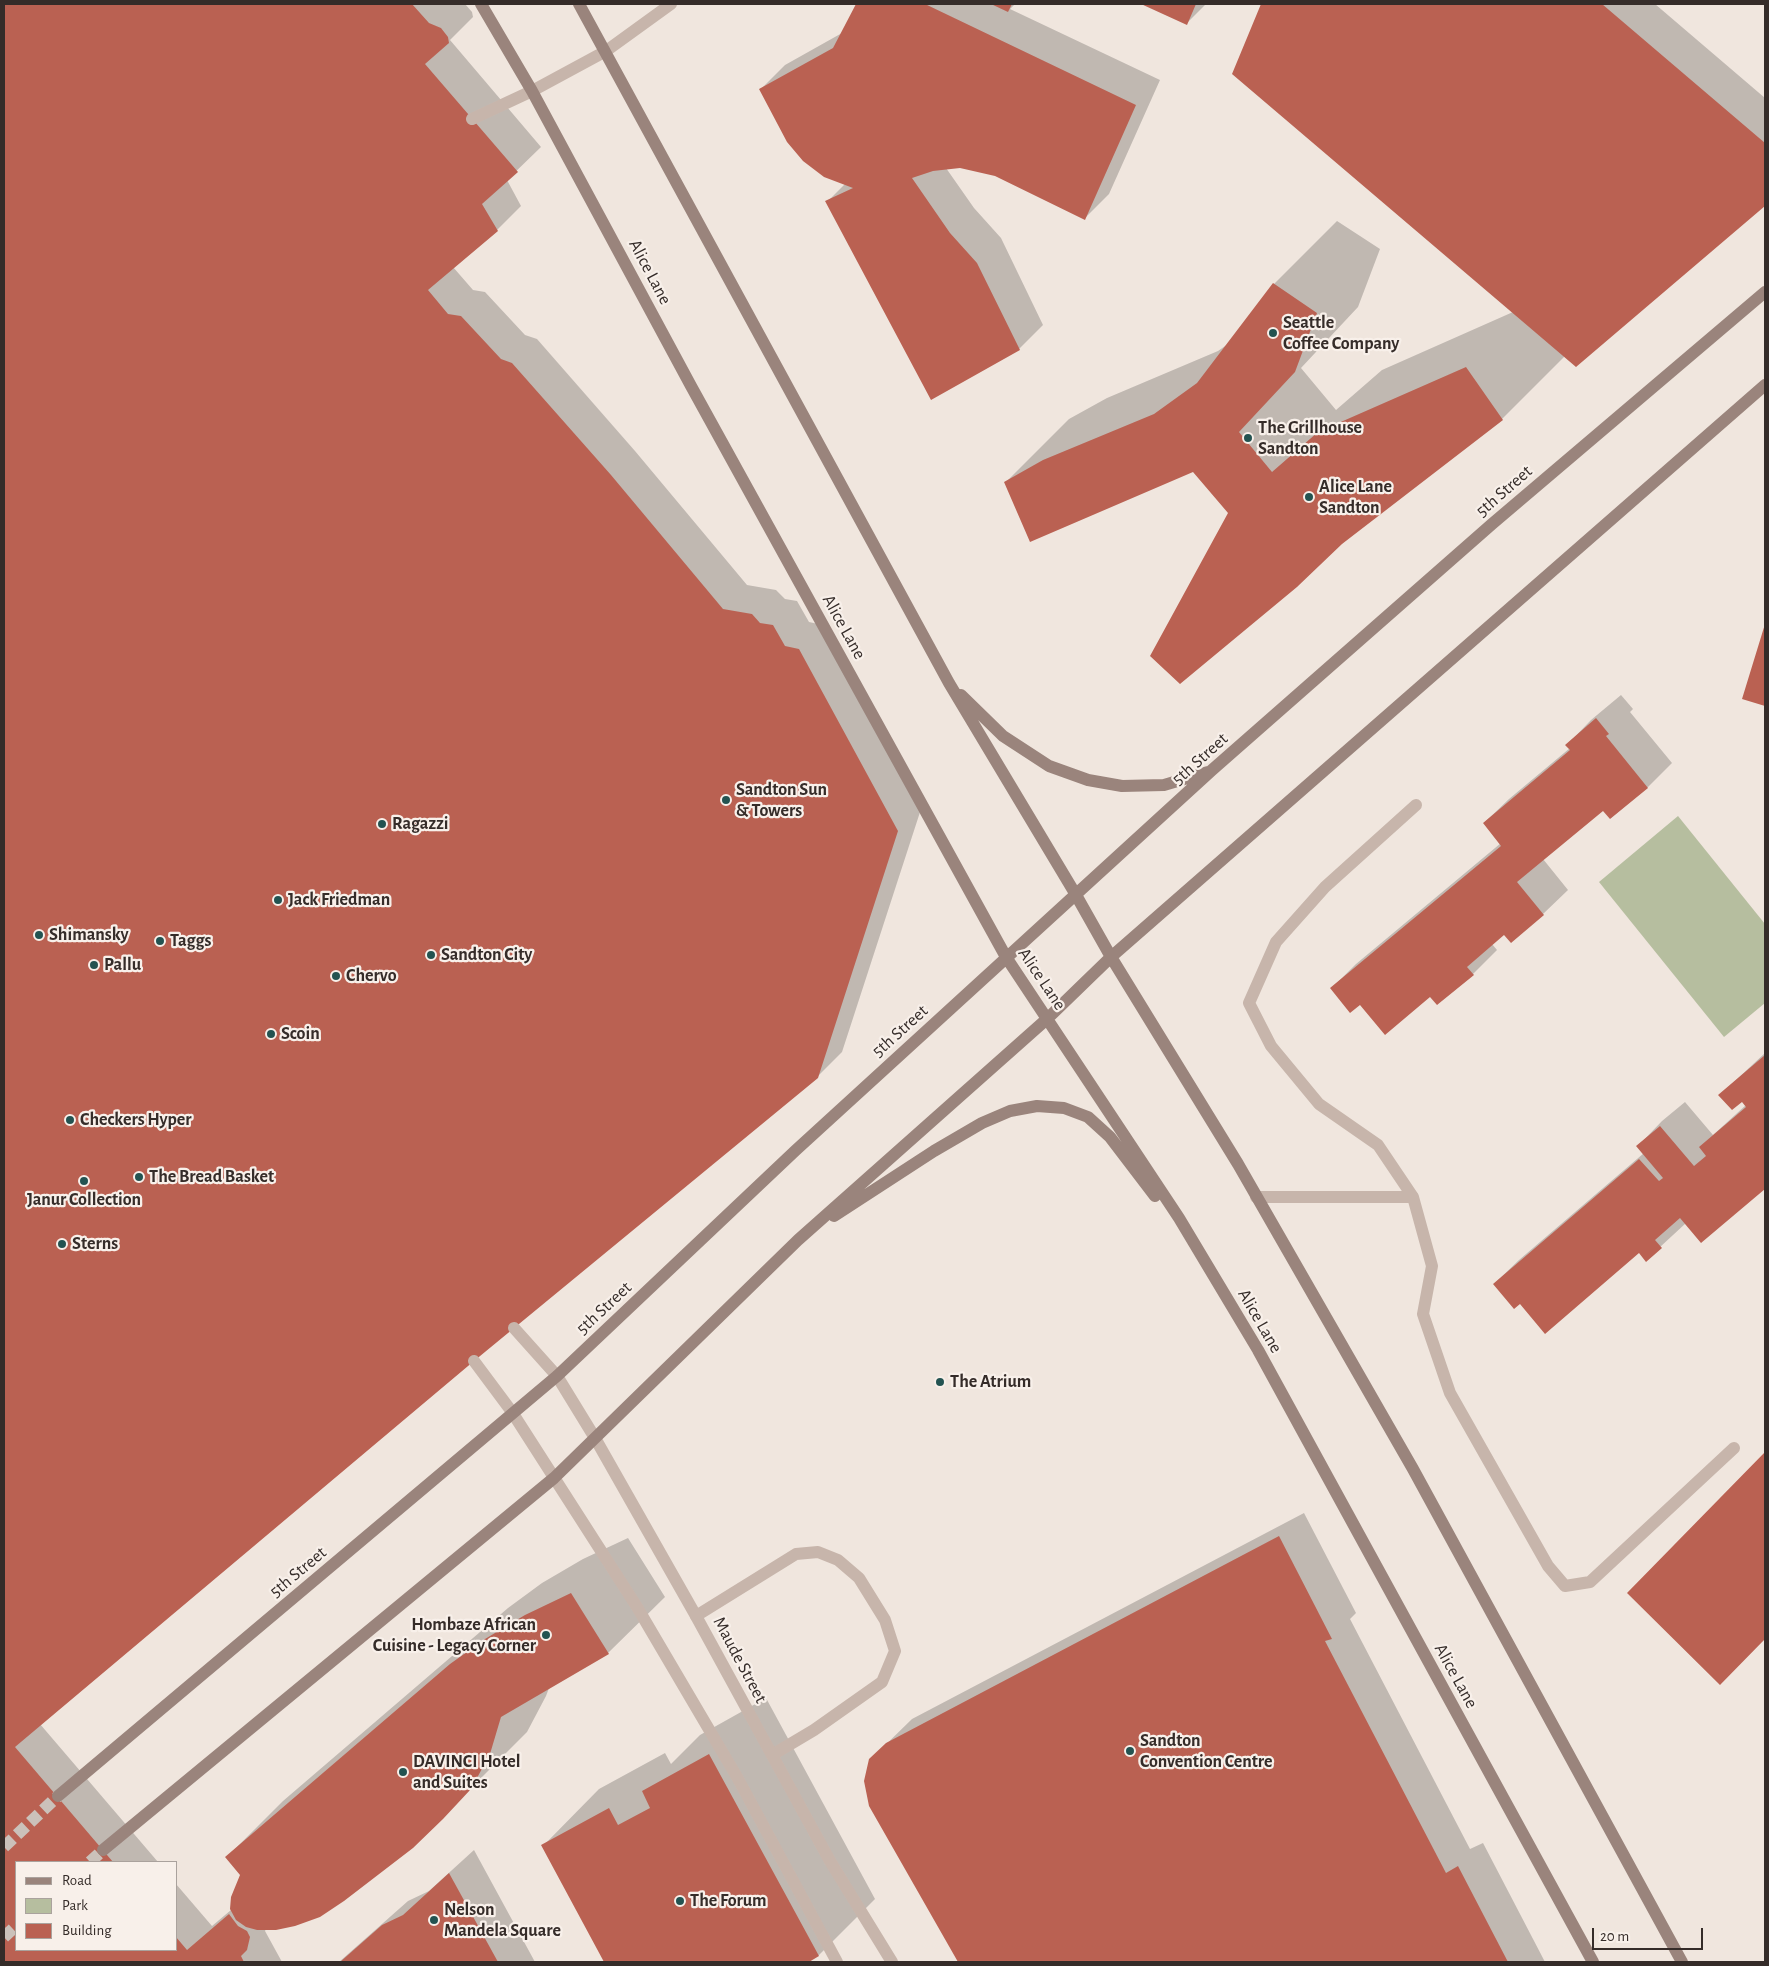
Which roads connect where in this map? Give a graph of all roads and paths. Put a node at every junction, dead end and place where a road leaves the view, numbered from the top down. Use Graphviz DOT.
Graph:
graph roads {
  1 [pos="481,4"];
  2 [pos="579,4"];
  3 [pos="671,4"];
  4 [pos="606,52"];
  5 [pos="532,91"];
  6 [pos="472,119"];
  7 [pos="1765,292"];
  8 [pos="1765,384"];
  9 [pos="949,683"];
  10 [pos="1212,770"];
  11 [pos="1416,805"];
  12 [pos="1076,895"];
  13 [pos="1111,957"];
  14 [pos="1006,958"];
  15 [pos="1048,1018"];
  16 [pos="1256,1197"];
  17 [pos="1413,1197"];
  18 [pos="1179,1218"];
  19 [pos="798,1240"];
  20 [pos="514,1328"];
  21 [pos="474,1360"];
  22 [pos="557,1376"];
  23 [pos="512,1412"];
  24 [pos="595,1438"];
  25 [pos="1734,1448"];
  26 [pos="554,1478"];
  27 [pos="696,1616"];
  28 [pos="772,1755"];
  29 [pos="58,1796"];
  30 [pos="103,1850"];
  31 [pos="837,1962"];
  32 [pos="892,1962"];
  33 [pos="1593,1962"];
  34 [pos="1682,1962"];
  1 -- 5 [label="street, Alice Lane"];
  2 -- 4 [label="street"];
  3 -- 4 [label="street"];
  4 -- 5 [label="street"];
  4 -- 9 [label="street"];
  5 -- 6 [label="street"];
  5 -- 14 [label="street, Alice Lane"];
  7 -- 10 [label="street, 5th Street"];
  8 -- 13 [label="street"];
  9 -- 10 [label="street"];
  9 -- 12 [label="street"];
  10 -- 12 [label="street, 5th Street"];
  11 -- 17 [label="street"];
  12 -- 13 [label="street"];
  12 -- 14 [label="street, 5th Street"];
  13 -- 15 [label="street"];
  13 -- 16 [label="street"];
  14 -- 15 [label="street, Alice Lane"];
  14 -- 22 [label="street, 5th Street"];
  15 -- 18 [label="street, Alice Lane"];
  15 -- 19 [label="street"];
  16 -- 17 [label="street"];
  16 -- 34 [label="street"];
  17 -- 25 [label="street"];
  18 -- 19 [label="street"];
  18 -- 33 [label="street, Alice Lane"];
  19 -- 24 [label="street"];
  20 -- 22 [label="street, Maude Street"];
  21 -- 23 [label="street"];
  22 -- 23 [label="street, 5th Street"];
  22 -- 24 [label="street, Maude Street"];
  23 -- 26 [label="street"];
  23 -- 29 [label="street, 5th Street"];
  24 -- 26 [label="street"];
  24 -- 27 [label="street, Maude Street"];
  26 -- 30 [label="street"];
  26 -- 31 [label="street"];
  27 -- 28 [label="street, Maude Street"];
  27 -- 28 [label="street"];
  28 -- 32 [label="street, Maude Street"];
}
